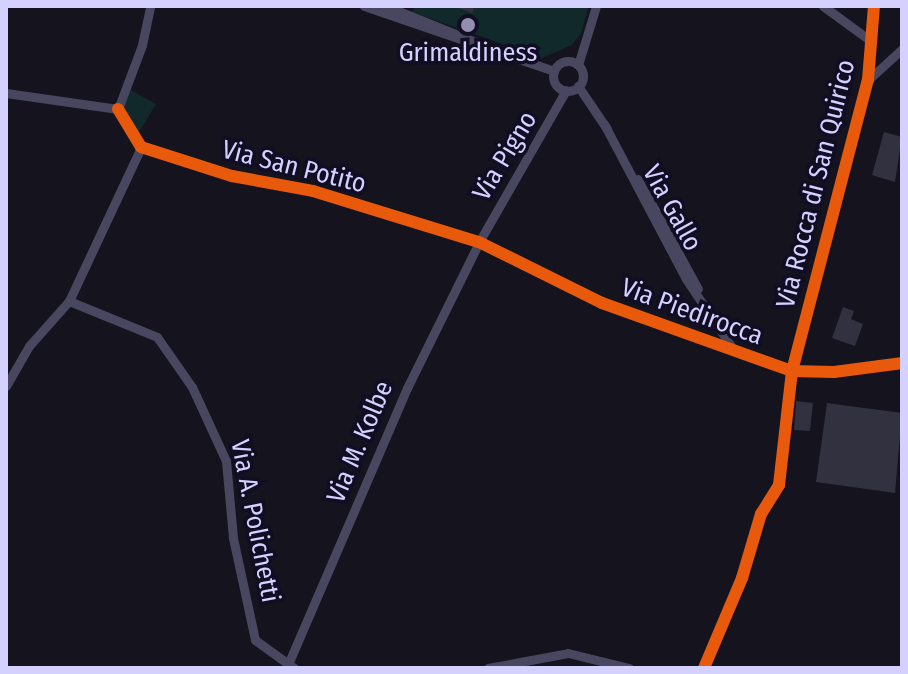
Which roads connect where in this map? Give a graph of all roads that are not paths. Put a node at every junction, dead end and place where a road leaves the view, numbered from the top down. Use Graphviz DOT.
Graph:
graph roads {
  1 [pos="150,6"];
  2 [pos="364,6"];
  3 [pos="386,6"];
  4 [pos="596,6"];
  5 [pos="823,6"];
  6 [pos="874,6"];
  7 [pos="871,41"];
  8 [pos="902,49"];
  9 [pos="496,51"];
  10 [pos="578,65"];
  11 [pos="554,71"];
  12 [pos="868,80"];
  13 [pos="578,86"];
  14 [pos="566,90"];
  15 [pos="6,93"];
  16 [pos="118,109"];
  17 [pos="141,147"];
  18 [pos="479,242"];
  19 [pos="69,301"];
  20 [pos="733,350"];
  21 [pos="902,363"];
  22 [pos="792,371"];
  23 [pos="6,386"];
  24 [pos="292,665"];
  25 [pos="488,668"];
  26 [pos="629,668"];
  27 [pos="704,668"];
  1 -- 16 [label="street"];
  2 -- 9 [label="street"];
  3 -- 9 [label="street"];
  4 -- 10 [label="street"];
  5 -- 7 [label="street"];
  6 -- 7 [label="street, Via Rocca di San Quirico"];
  7 -- 12 [label="street, Via Rocca di San Quirico"];
  8 -- 12 [label="street"];
  9 -- 11 [label="street"];
  10 -- 11 [label="street"];
  10 -- 13 [label="street"];
  11 -- 14 [label="street"];
  12 -- 22 [label="street, Via Rocca di San Quirico"];
  13 -- 14 [label="street"];
  13 -- 20 [label="street, Via Gallo"];
  14 -- 18 [label="street, Via Pigno"];
  15 -- 16 [label="street"];
  16 -- 17 [label="street"];
  17 -- 18 [label="street, Via San Potito"];
  17 -- 19 [label="street"];
  18 -- 20 [label="street, Via Piedirocca"];
  18 -- 24 [label="street, Via M. Kolbe"];
  19 -- 23 [label="street"];
  19 -- 24 [label="street, Via A. Polichetti"];
  20 -- 22 [label="street, Via Piedirocca"];
  21 -- 22 [label="street, Via Piedirocca"];
  22 -- 27 [label="street, Via Rocca di San Quirico"];
  25 -- 26 [label="street"];
}
